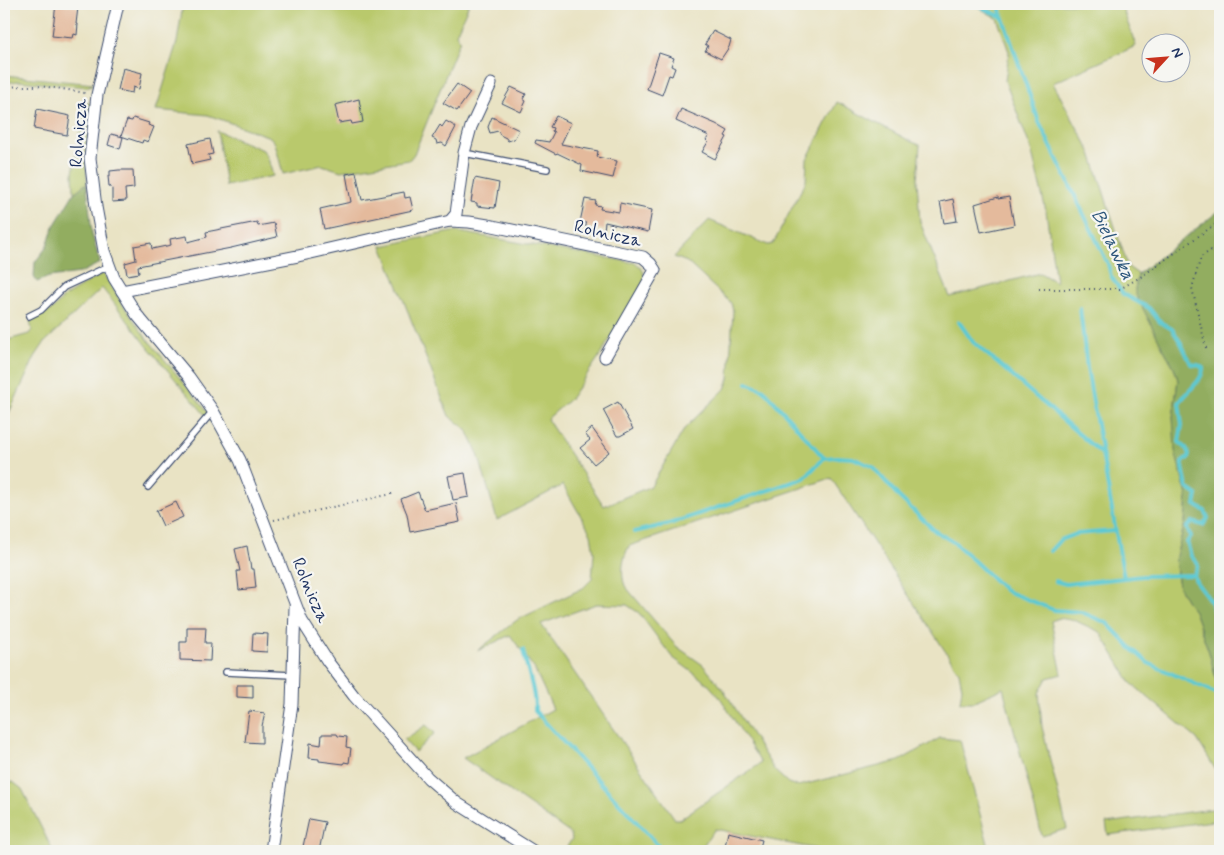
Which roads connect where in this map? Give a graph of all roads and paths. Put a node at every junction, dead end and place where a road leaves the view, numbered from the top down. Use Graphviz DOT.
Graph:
graph roads {
  1 [pos="118,4"];
  2 [pos="491,84"];
  3 [pos="4,88"];
  4 [pos="97,95"];
  5 [pos="464,153"];
  6 [pos="547,168"];
  7 [pos="450,221"];
  8 [pos="1220,221"];
  9 [pos="1220,244"];
  10 [pos="109,266"];
  11 [pos="1039,289"];
  12 [pos="122,291"];
  13 [pos="28,316"];
  14 [pos="1206,348"];
  15 [pos="605,357"];
  16 [pos="213,411"];
  17 [pos="148,487"];
  18 [pos="396,493"];
  19 [pos="264,522"];
  20 [pos="295,603"];
  21 [pos="226,672"];
  22 [pos="292,675"];
  23 [pos="271,851"];
  24 [pos="533,851"];
  1 -- 4 [label="street, Rolnicza"];
  2 -- 5 [label="street"];
  3 -- 4 [label="path"];
  4 -- 10 [label="street, Rolnicza"];
  5 -- 6 [label="lane"];
  5 -- 7 [label="street"];
  7 -- 12 [label="street, Rolnicza"];
  7 -- 15 [label="street, Rolnicza"];
  8 -- 11 [label="path"];
  9 -- 14 [label="path"];
  10 -- 12 [label="street, Rolnicza"];
  10 -- 13 [label="lane"];
  12 -- 16 [label="street, Rolnicza"];
  16 -- 17 [label="lane"];
  16 -- 19 [label="street, Rolnicza"];
  18 -- 19 [label="path"];
  19 -- 20 [label="street, Rolnicza"];
  20 -- 22 [label="street"];
  20 -- 24 [label="street, Rolnicza"];
  21 -- 22 [label="lane"];
  22 -- 23 [label="street"];
}
